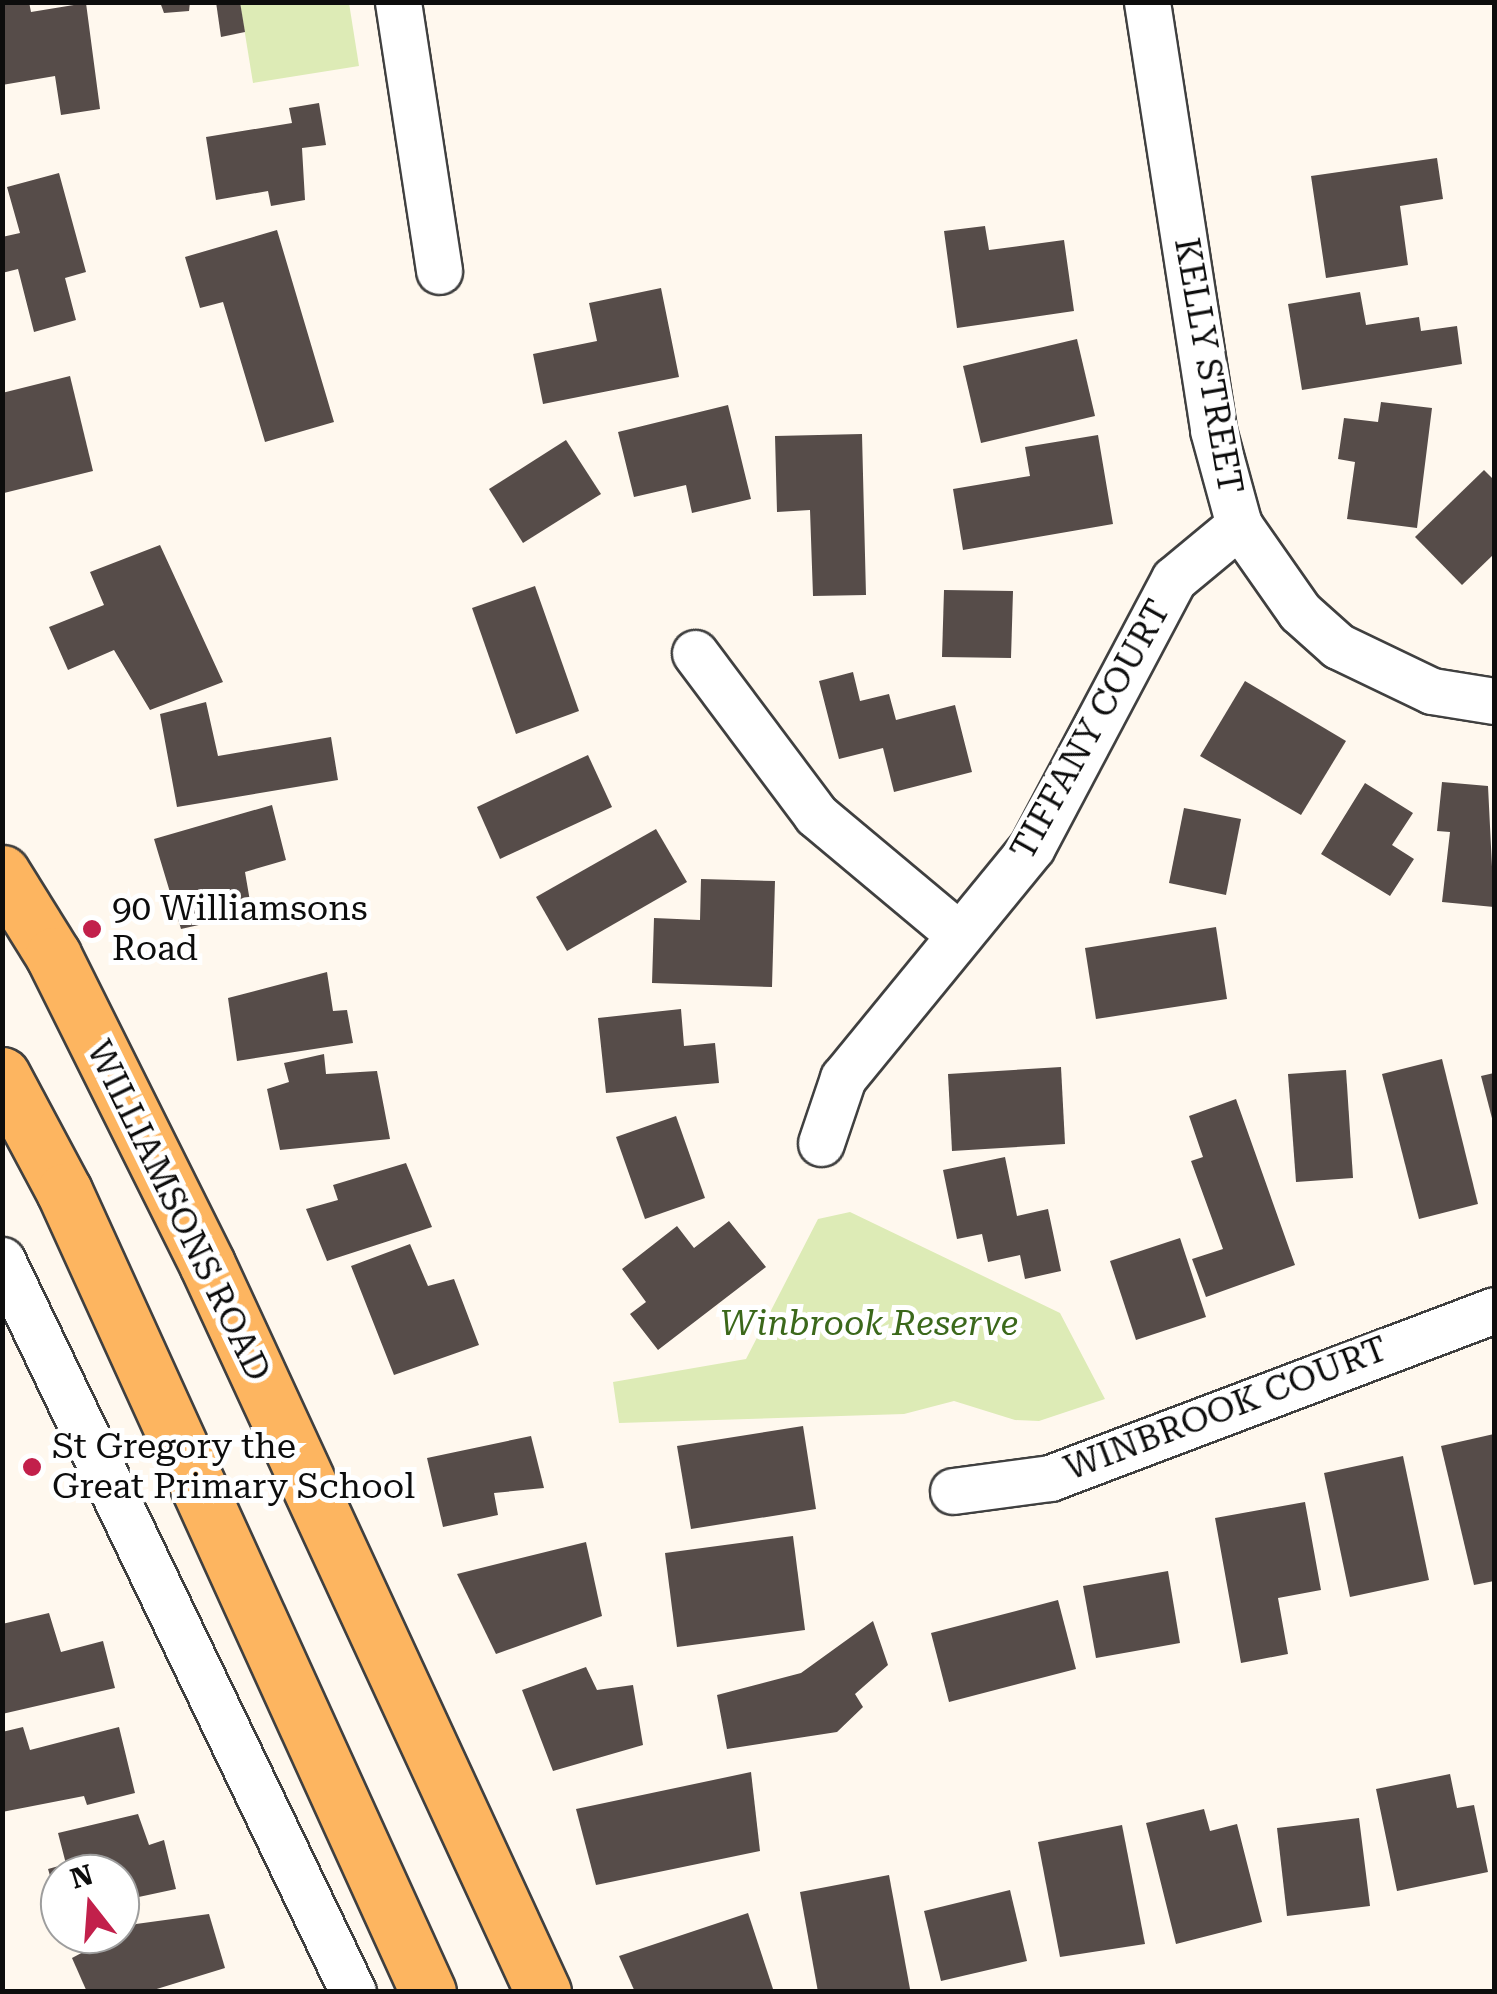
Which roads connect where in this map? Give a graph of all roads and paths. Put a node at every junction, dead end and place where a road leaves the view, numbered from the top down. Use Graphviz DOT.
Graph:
graph roads {
  1 [pos="398,2"];
  2 [pos="1147,2"];
  3 [pos="440,271"];
  4 [pos="1239,525"];
  5 [pos="695,653"];
  6 [pos="1494,701"];
  7 [pos="2,873"];
  8 [pos="957,933"];
  9 [pos="2,1075"];
  10 [pos="822,1143"];
  11 [pos="2,1260"];
  12 [pos="1494,1310"];
  13 [pos="953,1491"];
  14 [pos="353,1992"];
  15 [pos="428,1992"];
  16 [pos="543,1992"];
  1 -- 3 [label="street"];
  2 -- 4 [label="street, KELLY STREET"];
  4 -- 6 [label="street, KELLY STREET"];
  4 -- 8 [label="street, TIFFANY COURT"];
  5 -- 8 [label="street"];
  7 -- 16 [label="main road, WILLIAMSONS ROAD"];
  8 -- 10 [label="street, TIFFANY COURT"];
  9 -- 15 [label="main road"];
  11 -- 14 [label="street"];
  12 -- 13 [label="street, WINBROOK COURT"];
}
